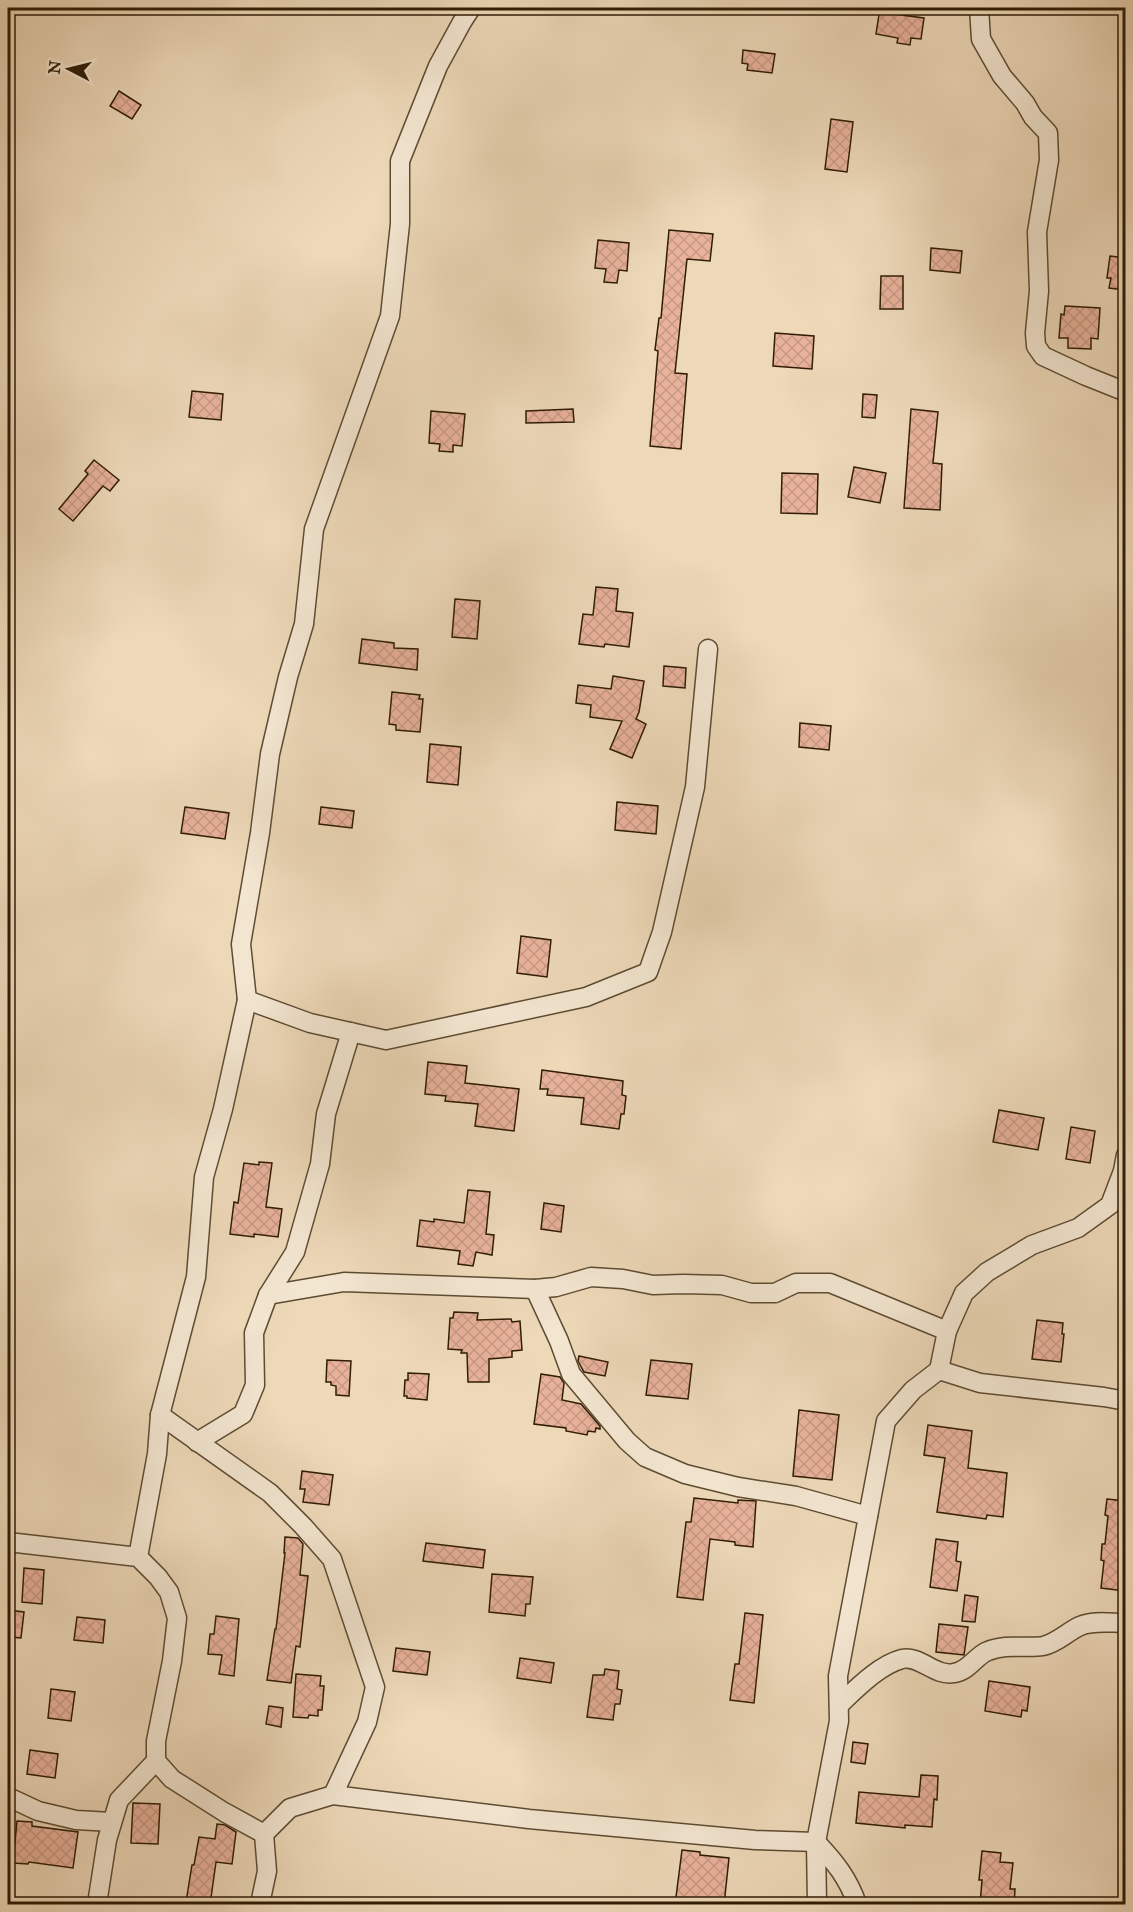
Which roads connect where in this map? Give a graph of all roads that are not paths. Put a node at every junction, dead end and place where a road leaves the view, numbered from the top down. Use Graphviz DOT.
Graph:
graph roads {
  1 [pos="471,8"];
  2 [pos="979,8"];
  3 [pos="1125,392"];
  4 [pos="708,649"];
  5 [pos="248,999"];
  6 [pos="351,1032"];
  7 [pos="1125,1155"];
  8 [pos="535,1288"];
  9 [pos="268,1295"];
  10 [pos="947,1331"];
  11 [pos="939,1370"];
  12 [pos="1125,1401"];
  13 [pos="160,1416"];
  14 [pos="197,1442"];
  15 [pos="867,1516"];
  16 [pos="8,1542"];
  17 [pos="138,1557"];
  18 [pos="1125,1623"];
  19 [pos="839,1705"];
  20 [pos="156,1761"];
  21 [pos="333,1795"];
  22 [pos="8,1797"];
  23 [pos="112,1822"];
  24 [pos="264,1834"];
  25 [pos="816,1842"];
  26 [pos="97,1905"];
  27 [pos="260,1905"];
  28 [pos="817,1905"];
  29 [pos="857,1905"];
  1 -- 5 [label="street"];
  2 -- 3 [label="street"];
  4 -- 6 [label="street"];
  5 -- 6 [label="street"];
  5 -- 13 [label="street"];
  6 -- 9 [label="street"];
  7 -- 10 [label="street"];
  8 -- 9 [label="street"];
  8 -- 10 [label="street"];
  8 -- 15 [label="street"];
  9 -- 14 [label="street"];
  10 -- 11 [label="street"];
  11 -- 12 [label="street"];
  11 -- 15 [label="street"];
  13 -- 14 [label="street"];
  13 -- 17 [label="street"];
  14 -- 21 [label="street"];
  15 -- 19 [label="street"];
  16 -- 17 [label="street"];
  17 -- 20 [label="street"];
  18 -- 19 [label="street"];
  19 -- 25 [label="street"];
  20 -- 23 [label="street"];
  20 -- 24 [label="street"];
  21 -- 24 [label="street"];
  21 -- 25 [label="street"];
  22 -- 23 [label="street"];
  23 -- 26 [label="street"];
  24 -- 27 [label="street"];
  25 -- 28 [label="street"];
  25 -- 29 [label="street"];
}
